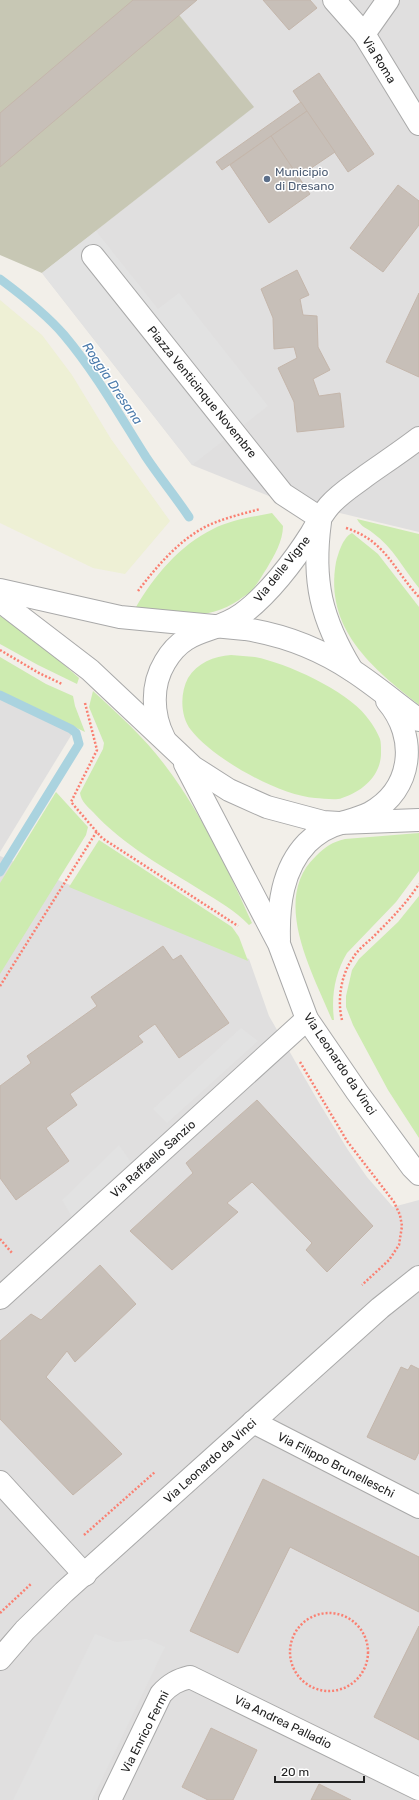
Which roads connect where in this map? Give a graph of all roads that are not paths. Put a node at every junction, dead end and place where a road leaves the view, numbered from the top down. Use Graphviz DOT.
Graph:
graph roads {
  1 [pos="334,0"];
  2 [pos="388,0"];
  3 [pos="364,34"];
  4 [pos="419,124"];
  5 [pos="94,256"];
  6 [pos="419,438"];
  7 [pos="320,518"];
  8 [pos="0,590"];
  9 [pos="0,601"];
  10 [pos="219,627"];
  11 [pos="361,677"];
  12 [pos="419,720"];
  13 [pos="165,739"];
  14 [pos="182,757"];
  15 [pos="419,820"];
  16 [pos="339,823"];
  17 [pos="279,944"];
  18 [pos="307,1019"];
  19 [pos="419,1174"];
  20 [pos="419,1277"];
  21 [pos="0,1298"];
  22 [pos="253,1422"];
  23 [pos="0,1482"];
  24 [pos="419,1507"];
  25 [pos="85,1575"];
  26 [pos="2,1654"];
  27 [pos="190,1677"];
  28 [pos="419,1789"];
  29 [pos="110,1800"];
  1 -- 3 [label="street, Via Roma"];
  2 -- 3 [label="street"];
  3 -- 4 [label="street, Via Roma"];
  5 -- 7 [label="street, Piazza Venticinque Novembre"];
  6 -- 7 [label="street, Via delle Vigne"];
  7 -- 10 [label="street, Via delle Vigne"];
  7 -- 11 [label="street, Via delle Vigne"];
  8 -- 10 [label="street"];
  9 -- 13 [label="street"];
  10 -- 11 [label="street"];
  10 -- 13 [label="street"];
  11 -- 12 [label="street"];
  11 -- 16 [label="street"];
  13 -- 14 [label="street"];
  14 -- 16 [label="street"];
  14 -- 17 [label="street, Via Leonardo da Vinci"];
  15 -- 16 [label="street"];
  16 -- 17 [label="street, Via Leonardo da Vinci"];
  17 -- 18 [label="street, Via Leonardo da Vinci"];
  18 -- 19 [label="street, Via Leonardo da Vinci"];
  18 -- 21 [label="street, Via Raffaello Sanzio"];
  20 -- 22 [label="street, Via Leonardo da Vinci"];
  22 -- 24 [label="street, Via Filippo Brunelleschi"];
  22 -- 25 [label="street, Via Leonardo da Vinci"];
  23 -- 25 [label="street"];
  25 -- 26 [label="street, Via Leonardo da Vinci"];
  27 -- 28 [label="street, Via Andrea Palladio"];
  27 -- 29 [label="street, Via Enrico Fermi"];
}
